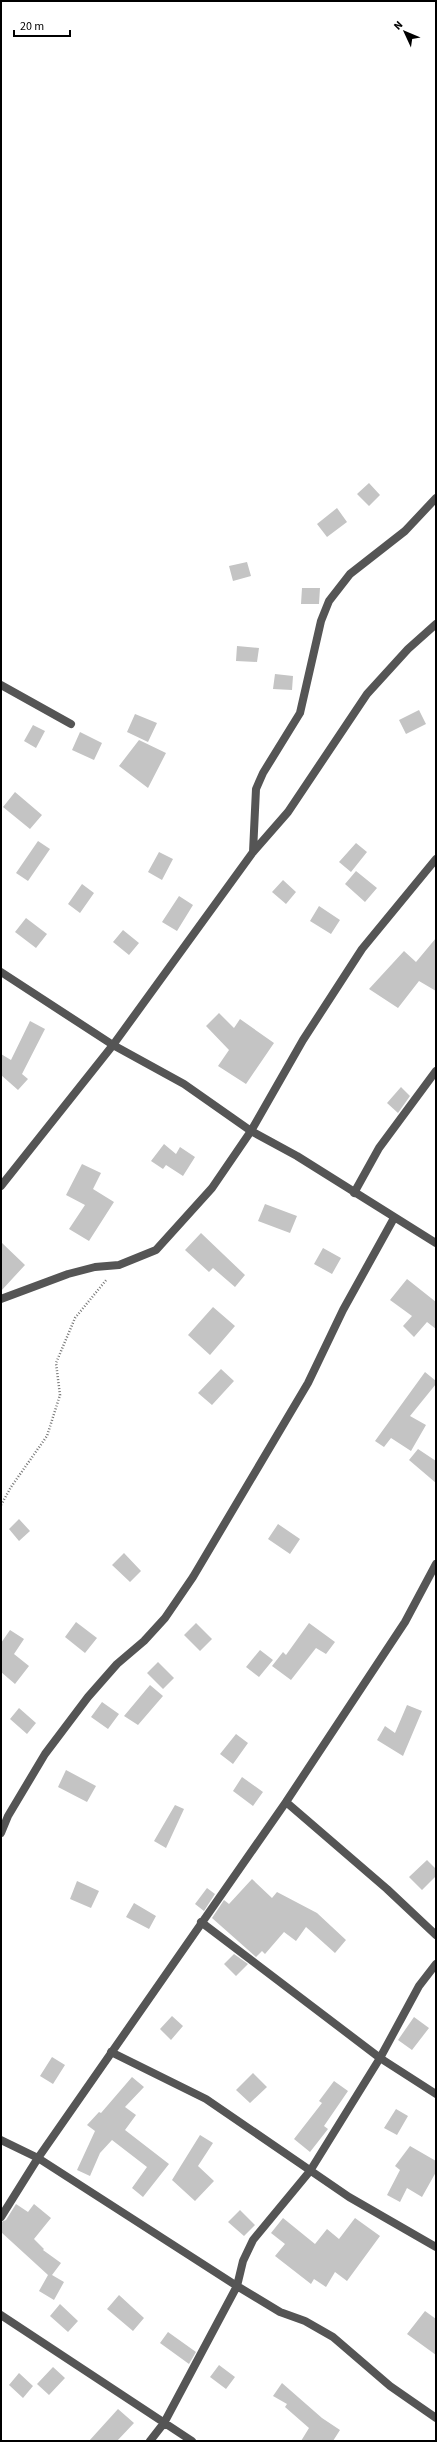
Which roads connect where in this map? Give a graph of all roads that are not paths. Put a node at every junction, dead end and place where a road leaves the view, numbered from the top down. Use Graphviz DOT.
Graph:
graph roads {
  1 [pos="436,498"];
  2 [pos="436,624"];
  3 [pos="1,685"];
  4 [pos="71,724"];
  5 [pos="253,852"];
  6 [pos="436,859"];
  7 [pos="1,972"];
  8 [pos="113,1045"];
  9 [pos="436,1071"];
  10 [pos="251,1131"];
  11 [pos="1,1186"];
  12 [pos="354,1193"];
  13 [pos="394,1218"];
  14 [pos="436,1243"];
  15 [pos="1,1299"];
  16 [pos="436,1564"];
  17 [pos="286,1802"];
  18 [pos="1,1833"];
  19 [pos="201,1922"];
  20 [pos="436,1935"];
  21 [pos="436,1964"];
  22 [pos="111,2052"];
  23 [pos="380,2058"];
  24 [pos="436,2094"];
  25 [pos="1,2140"];
  26 [pos="38,2158"];
  27 [pos="310,2171"];
  28 [pos="1,2217"];
  29 [pos="436,2247"];
  30 [pos="237,2286"];
  31 [pos="1,2315"];
  32 [pos="436,2418"];
  33 [pos="164,2423"];
  34 [pos="150,2441"];
  35 [pos="192,2441"];
  1 -- 5 [label="street"];
  2 -- 5 [label="street"];
  3 -- 4 [label="street"];
  5 -- 8 [label="street"];
  6 -- 10 [label="street"];
  7 -- 8 [label="street"];
  8 -- 10 [label="street"];
  8 -- 11 [label="street"];
  9 -- 12 [label="street"];
  10 -- 12 [label="street"];
  10 -- 15 [label="street"];
  12 -- 13 [label="street"];
  13 -- 14 [label="street"];
  13 -- 18 [label="street"];
  16 -- 17 [label="street"];
  17 -- 19 [label="street"];
  17 -- 20 [label="street"];
  19 -- 22 [label="street"];
  19 -- 23 [label="street"];
  21 -- 23 [label="street"];
  22 -- 26 [label="street"];
  22 -- 27 [label="street"];
  23 -- 24 [label="street"];
  23 -- 27 [label="street"];
  25 -- 26 [label="street"];
  26 -- 28 [label="street"];
  26 -- 30 [label="street"];
  27 -- 29 [label="street"];
  27 -- 30 [label="street"];
  30 -- 32 [label="street"];
  30 -- 33 [label="street"];
  31 -- 33 [label="street"];
  33 -- 34 [label="street"];
  33 -- 35 [label="street"];
}
